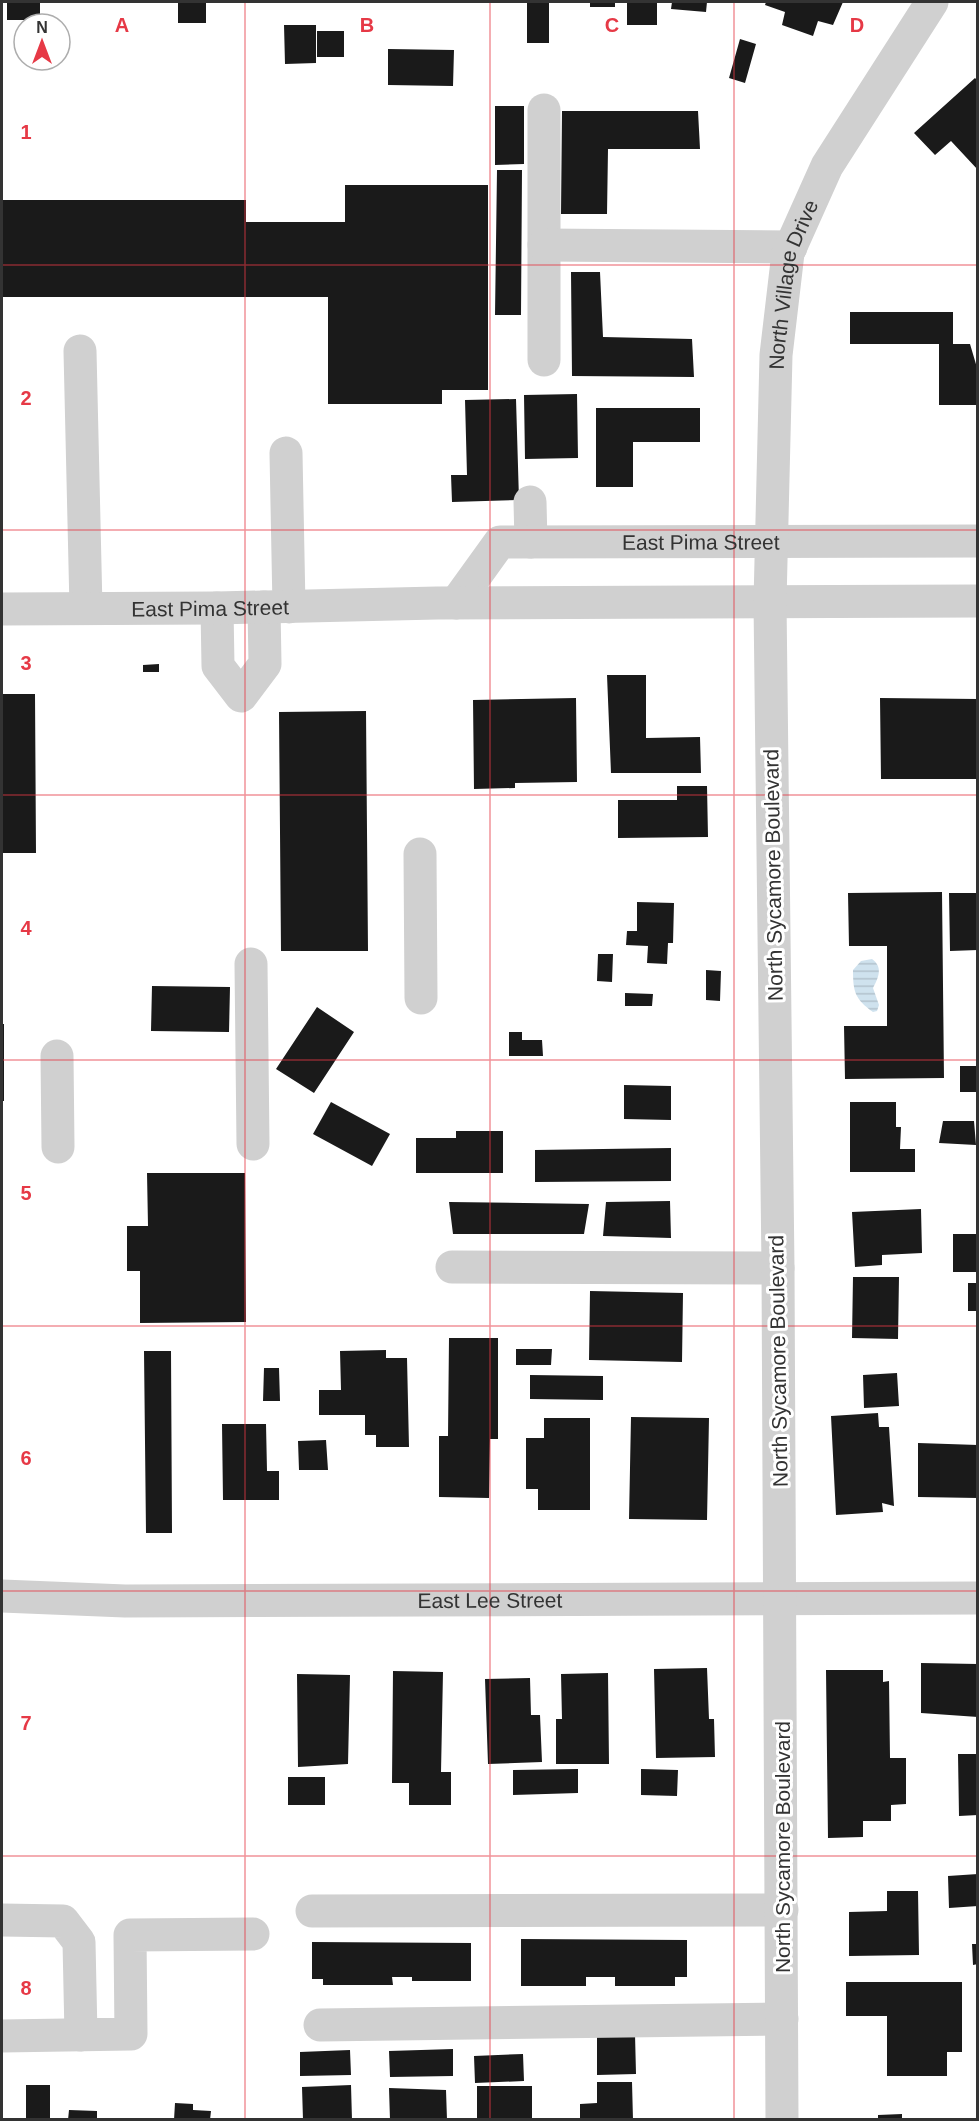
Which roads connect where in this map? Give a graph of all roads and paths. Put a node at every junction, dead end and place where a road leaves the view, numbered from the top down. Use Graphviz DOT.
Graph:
graph roads {
  1 [pos="932,2"];
  2 [pos="544,110"];
  3 [pos="543,245"];
  4 [pos="791,247"];
  5 [pos="80,351"];
  6 [pos="544,360"];
  7 [pos="286,453"];
  8 [pos="530,502"];
  9 [pos="978,541"];
  10 [pos="531,542"];
  11 [pos="771,542"];
  12 [pos="978,601"];
  13 [pos="770,602"];
  14 [pos="456,603"];
  15 [pos="276,607"];
  16 [pos="86,608"];
  17 [pos="217,608"];
  18 [pos="2,609"];
  19 [pos="420,854"];
  20 [pos="251,964"];
  21 [pos="422,998"];
  22 [pos="57,1056"];
  23 [pos="254,1144"];
  24 [pos="58,1147"];
  25 [pos="452,1268"];
  26 [pos="778,1268"];
  27 [pos="2,1596"];
  28 [pos="781,1598"];
  29 [pos="978,1598"];
  30 [pos="782,1910"];
  31 [pos="312,1911"];
  32 [pos="2,1920"];
  33 [pos="253,1934"];
  34 [pos="782,2019"];
  35 [pos="320,2025"];
  36 [pos="81,2035"];
  37 [pos="2,2036"];
  38 [pos="782,2120"];
  1 -- 4 [label="street, North Village Drive"];
  2 -- 3 [label="street"];
  3 -- 4 [label="street"];
  3 -- 6 [label="street"];
  4 -- 11 [label="street, North Village Drive"];
  5 -- 16 [label="street"];
  7 -- 15 [label="street"];
  8 -- 10 [label="street"];
  9 -- 11 [label="street, East Pima Street"];
  10 -- 11 [label="street, East Pima Street"];
  10 -- 14 [label="street, East Pima Street"];
  11 -- 13 [label="street, North Village Drive"];
  12 -- 13 [label="street, East Pima Street"];
  13 -- 14 [label="street, East Pima Street"];
  13 -- 26 [label="street, North Sycamore Boulevard"];
  14 -- 15 [label="street, East Pima Street"];
  15 -- 17 [label="street, East Pima Street"];
  15 -- 17 [label="street"];
  16 -- 17 [label="street, East Pima Street"];
  16 -- 18 [label="street, East Pima Street"];
  19 -- 21 [label="street"];
  20 -- 23 [label="street"];
  22 -- 24 [label="street"];
  25 -- 26 [label="street"];
  26 -- 28 [label="street, North Sycamore Boulevard"];
  27 -- 28 [label="street, East Lee Street"];
  28 -- 29 [label="street, East Lee Street"];
  28 -- 30 [label="street, North Sycamore Boulevard"];
  30 -- 31 [label="street"];
  30 -- 34 [label="street, North Sycamore Boulevard"];
  32 -- 36 [label="street"];
  33 -- 36 [label="street"];
  34 -- 35 [label="street"];
  34 -- 38 [label="street, North Sycamore Boulevard"];
  36 -- 37 [label="street"];
}
